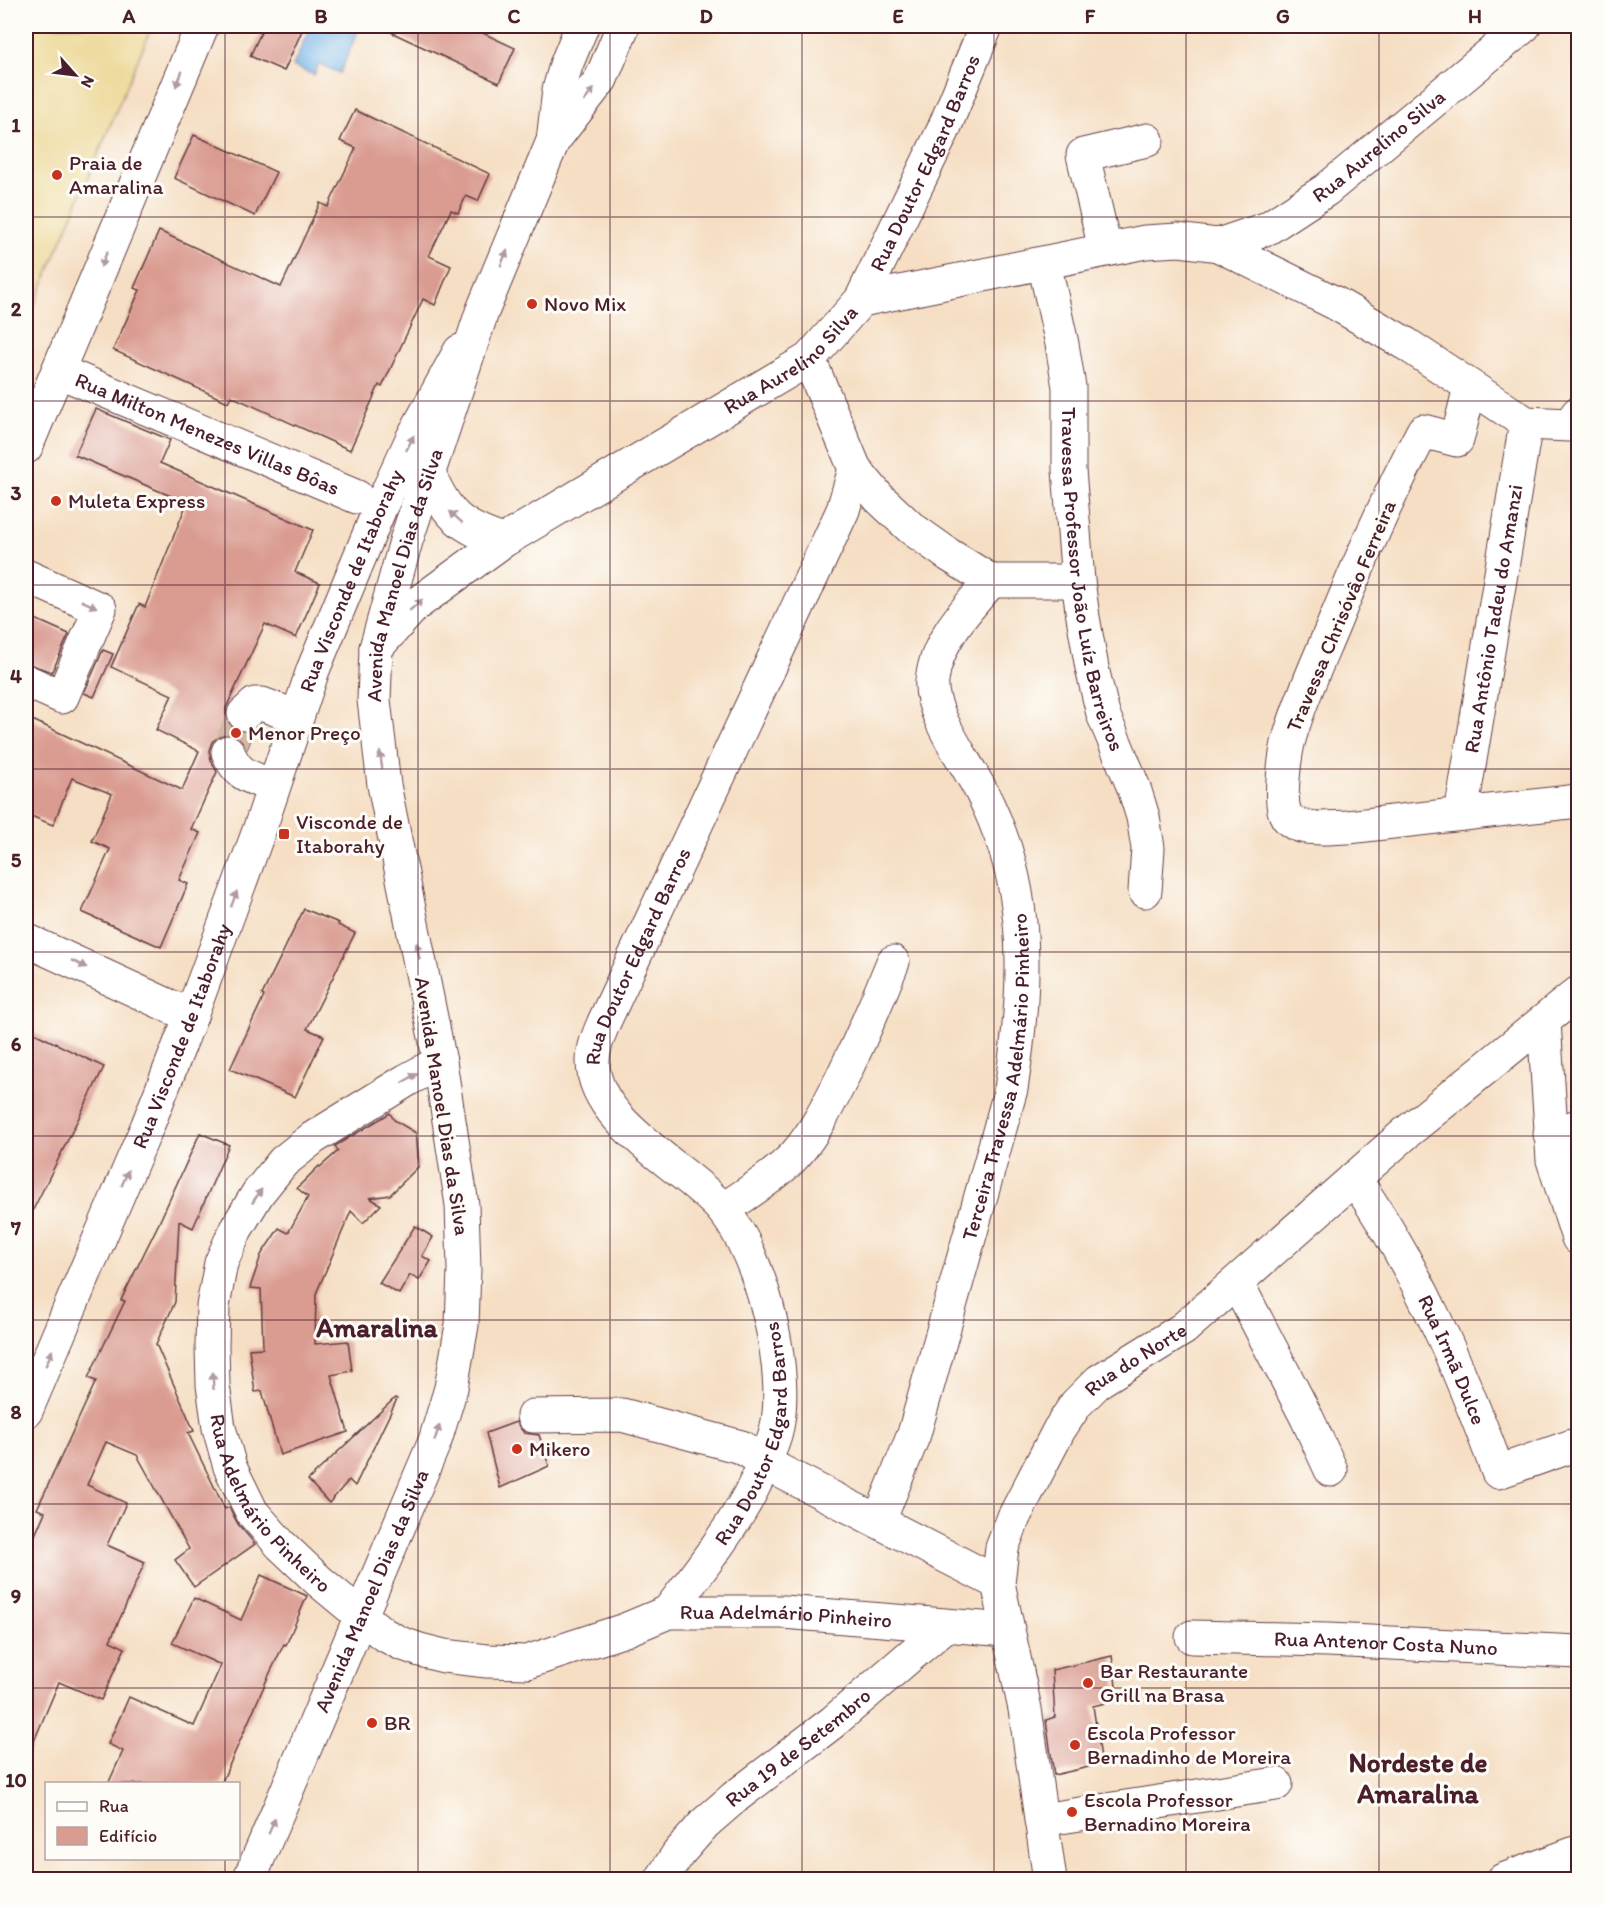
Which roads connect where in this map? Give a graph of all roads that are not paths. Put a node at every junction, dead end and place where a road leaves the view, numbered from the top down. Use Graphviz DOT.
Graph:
graph roads {
  1 [pos="202,26"];
  2 [pos="582,26"];
  3 [pos="622,26"];
  4 [pos="986,26"];
  5 [pos="1524,26"];
  6 [pos="1147,140"];
  7 [pos="553,141"];
  8 [pos="1218,245"];
  9 [pos="1105,249"];
  10 [pos="1044,263"];
  11 [pos="861,300"];
  12 [pos="482,312"];
  13 [pos="809,359"];
  14 [pos="58,371"];
  15 [pos="1470,387"];
  16 [pos="1578,413"];
  17 [pos="1526,423"];
  18 [pos="26,447"];
  19 [pos="855,468"];
  20 [pos="428,472"];
  21 [pos="357,498"];
  22 [pos="503,541"];
  23 [pos="991,581"];
  24 [pos="1078,581"];
  25 [pos="29,586"];
  26 [pos="376,648"];
  27 [pos="26,681"];
  28 [pos="244,714"];
  29 [pos="297,717"];
  30 [pos="228,753"];
  31 [pos="273,786"];
  32 [pos="1578,801"];
  33 [pos="1461,814"];
  34 [pos="1145,891"];
  35 [pos="26,940"];
  36 [pos="893,962"];
  37 [pos="1578,993"];
  38 [pos="190,1016"];
  39 [pos="1544,1022"];
  40 [pos="440,1062"];
  41 [pos="1564,1130"];
  42 [pos="1354,1178"];
  43 [pos="723,1210"];
  44 [pos="1578,1238"];
  45 [pos="1237,1283"];
  46 [pos="26,1411"];
  47 [pos="533,1416"];
  48 [pos="1578,1444"];
  49 [pos="765,1462"];
  50 [pos="1331,1470"];
  51 [pos="879,1521"];
  52 [pos="998,1583"];
  53 [pos="668,1612"];
  54 [pos="361,1617"];
  55 [pos="945,1626"];
  56 [pos="1007,1630"];
  57 [pos="1192,1637"];
  58 [pos="1577,1654"];
  59 [pos="1276,1784"];
  60 [pos="1041,1820"];
  61 [pos="1578,1852"];
  62 [pos="249,1880"];
  63 [pos="662,1880"];
  64 [pos="1050,1880"];
  65 [pos="1503,1880"];
  1 -- 14 [label="street, one-way"];
  2 -- 7 [label="street, Rua Visconde de Itaborahy"];
  7 -- 3 [label="street, one-way"];
  4 -- 11 [label="street, Rua Doutor Edgard Barros"];
  5 -- 8 [label="street, Rua Aurelino Silva"];
  6 -- 9 [label="street"];
  12 -- 7 [label="street, Rua Visconde de Itaborahy, one-way"];
  8 -- 9 [label="street, Rua Aurelino Silva"];
  8 -- 15 [label="street, Rua Aurelino Silva"];
  9 -- 10 [label="street, Rua Aurelino Silva"];
  10 -- 11 [label="street, Rua Aurelino Silva"];
  10 -- 24 [label="street, Travessa Professor João Luíz Barreiros"];
  11 -- 13 [label="street, Rua Aurelino Silva"];
  12 -- 20 [label="street, Avenida Manoel Dias da Silva"];
  29 -- 12 [label="street, Rua Visconde de Itaborahy, one-way"];
  13 -- 19 [label="street"];
  13 -- 22 [label="street, Rua Aurelino Silva"];
  14 -- 18 [label="street"];
  14 -- 21 [label="street, Rua Milton Menezes Villas Bôas"];
  15 -- 17 [label="street, Rua Aurelino Silva"];
  15 -- 33 [label="street, Travessa Chrisóvâo Ferreira"];
  16 -- 17 [label="street"];
  17 -- 33 [label="street, Rua Antônio Tadeu do Amanzi"];
  19 -- 23 [label="street"];
  19 -- 43 [label="street, Rua Doutor Edgard Barros"];
  22 -- 20 [label="street, one-way"];
  20 -- 26 [label="street, Avenida Manoel Dias da Silva"];
  26 -- 22 [label="street, Rua Aurelino Silva, one-way"];
  23 -- 24 [label="street"];
  23 -- 51 [label="street, Terceira Travessa Adelmário Pinheiro"];
  24 -- 34 [label="street, Travessa Professor João Luíz Barreiros"];
  25 -- 27 [label="street, one-way"];
  40 -- 26 [label="street, Avenida Manoel Dias da Silva, one-way"];
  28 -- 29 [label="street"];
  29 -- 31 [label="street, Rua Visconde de Itaborahy"];
  30 -- 31 [label="street"];
  38 -- 31 [label="street, Rua Visconde de Itaborahy, one-way"];
  32 -- 33 [label="street, Travessa Chrisóvâo Ferreira"];
  35 -- 38 [label="street, one-way"];
  36 -- 43 [label="street"];
  37 -- 39 [label="street, Rua do Norte"];
  46 -- 38 [label="street, Rua Visconde de Itaborahy, one-way"];
  39 -- 41 [label="street"];
  39 -- 42 [label="street, Rua do Norte"];
  54 -- 40 [label="street, Avenida Manoel Dias da Silva, one-way"];
  54 -- 40 [label="street, Rua Adelmário Pinheiro, one-way"];
  41 -- 44 [label="street"];
  42 -- 45 [label="street, Rua do Norte"];
  42 -- 48 [label="street, Rua Irmã Dulce"];
  43 -- 49 [label="street, Rua Doutor Edgard Barros"];
  45 -- 50 [label="street"];
  45 -- 52 [label="street, Rua do Norte"];
  47 -- 49 [label="street"];
  49 -- 51 [label="street"];
  49 -- 53 [label="street, Rua Doutor Edgard Barros"];
  51 -- 52 [label="street"];
  52 -- 56 [label="street, Rua do Norte"];
  53 -- 54 [label="street, Rua Adelmário Pinheiro"];
  53 -- 55 [label="street, Rua Adelmário Pinheiro"];
  62 -- 54 [label="street, Avenida Manoel Dias da Silva, one-way"];
  55 -- 56 [label="street, Rua Adelmário Pinheiro"];
  55 -- 63 [label="street, Rua 19 de Setembro"];
  56 -- 60 [label="street, Rua do Norte"];
  57 -- 58 [label="street, Rua Antenor Costa Nuno"];
  59 -- 60 [label="street"];
  60 -- 64 [label="street, Rua do Norte"];
  61 -- 65 [label="street"];
}
